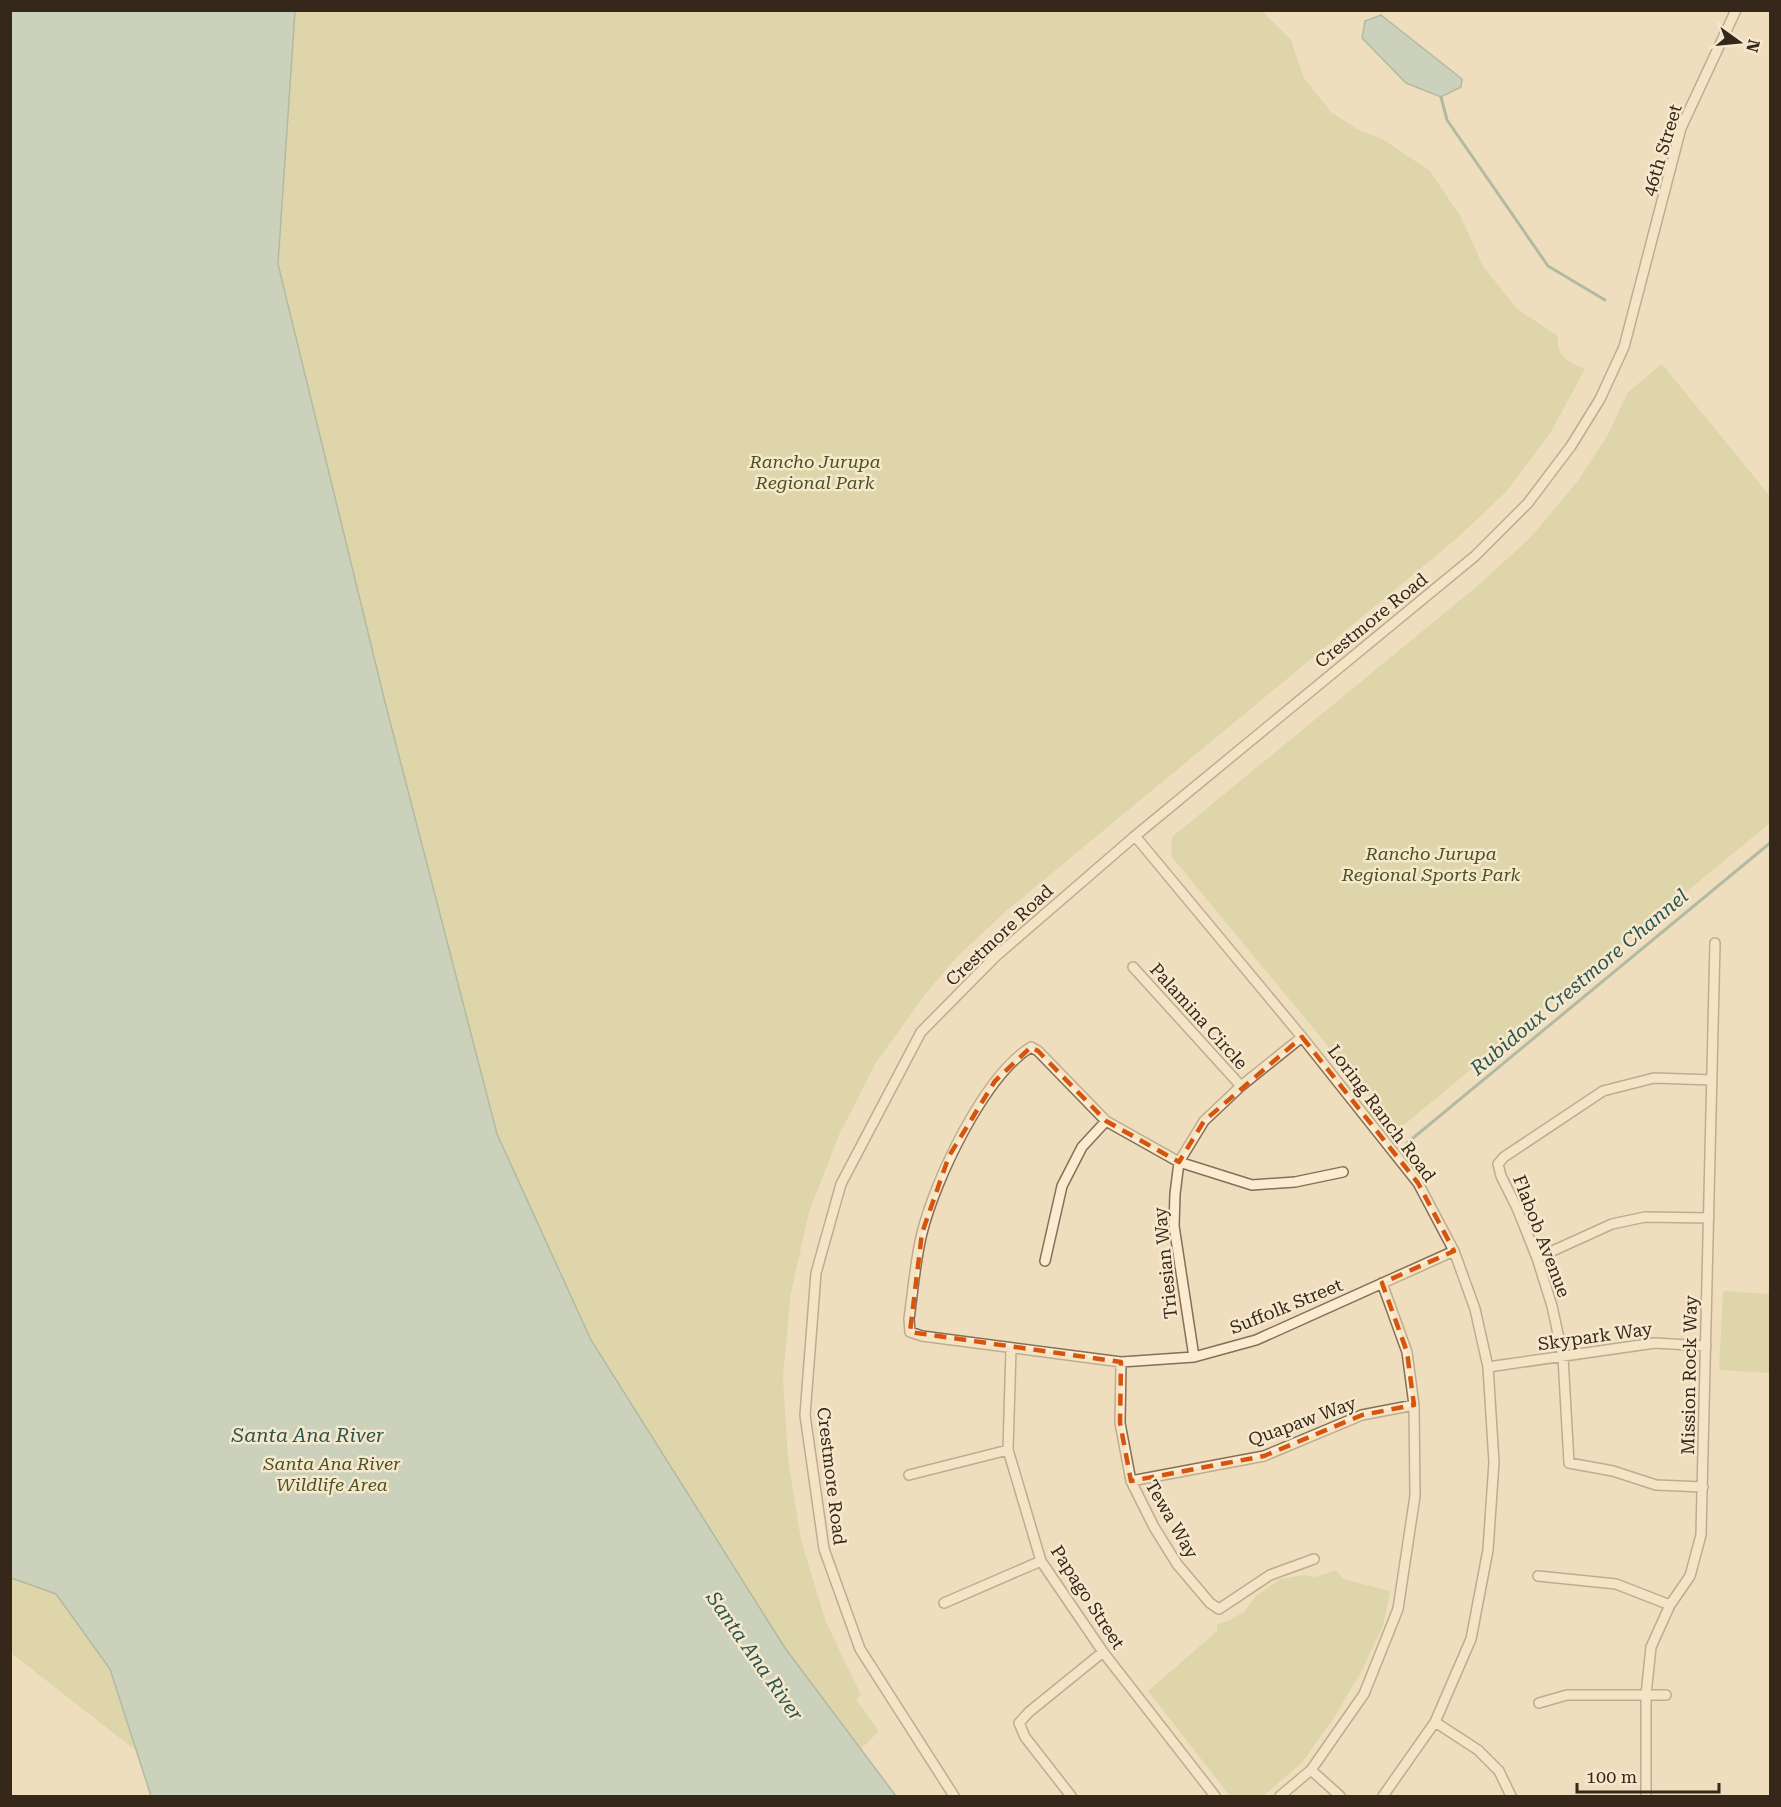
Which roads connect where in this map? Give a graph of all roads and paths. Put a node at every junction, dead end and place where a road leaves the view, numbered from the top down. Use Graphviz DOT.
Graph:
graph roads {
  1 [pos="1736,10"];
  2 [pos="1645,270"];
  3 [pos="1135,836"];
  4 [pos="1715,943"];
  5 [pos="1133,967"];
  6 [pos="1302,1037"];
  7 [pos="1712,1080"];
  8 [pos="1241,1086"];
  9 [pos="1106,1120"];
  10 [pos="1179,1162"];
  11 [pos="1343,1172"];
  12 [pos="1709,1218"];
  13 [pos="1454,1251"];
  14 [pos="1537,1258"];
  15 [pos="1045,1261"];
  16 [pos="1382,1283"];
  17 [pos="1706,1346"];
  18 [pos="1011,1349"];
  19 [pos="1194,1357"];
  20 [pos="1563,1357"];
  21 [pos="1121,1362"];
  22 [pos="1488,1367"];
  23 [pos="1414,1405"];
  24 [pos="1008,1450"];
  25 [pos="909,1475"];
  26 [pos="1131,1481"];
  27 [pos="1703,1487"];
  28 [pos="1314,1559"];
  29 [pos="1041,1561"];
  30 [pos="1538,1576"];
  31 [pos="944,1603"];
  32 [pos="1670,1605"];
  33 [pos="1103,1652"];
  34 [pos="1646,1695"];
  35 [pos="1666,1695"];
  36 [pos="1539,1703"];
  37 [pos="1435,1722"];
  38 [pos="1311,1770"];
  39 [pos="954,1797"];
  40 [pos="1071,1797"];
  41 [pos="1215,1797"];
  42 [pos="1280,1797"];
  43 [pos="1340,1797"];
  44 [pos="1383,1797"];
  45 [pos="1511,1797"];
  46 [pos="1646,1797"];
  1 -- 2 [label="street, 46th Street"];
  2 -- 3 [label="street, Crestmore Road"];
  3 -- 6 [label="street, Loring Ranch Road"];
  3 -- 39 [label="street, Crestmore Road"];
  4 -- 7 [label="street, Mission Rock Way"];
  5 -- 8 [label="street, Palamina Circle"];
  6 -- 8 [label="street, Triesian Way"];
  6 -- 13 [label="street, Loring Ranch Road"];
  7 -- 12 [label="street, Mission Rock Way"];
  7 -- 14 [label="street, Flabob Avenue"];
  8 -- 10 [label="street, Triesian Way"];
  9 -- 10 [label="street"];
  9 -- 15 [label="street"];
  9 -- 18 [label="street, Suffolk Street"];
  10 -- 11 [label="street"];
  10 -- 19 [label="street, Triesian Way"];
  12 -- 14 [label="street"];
  12 -- 17 [label="street, Mission Rock Way"];
  13 -- 16 [label="street, Suffolk Street"];
  13 -- 22 [label="street, Loring Ranch Road"];
  14 -- 20 [label="street, Flabob Avenue"];
  16 -- 19 [label="street, Suffolk Street"];
  16 -- 23 [label="street"];
  17 -- 20 [label="street, Skypark Way"];
  17 -- 27 [label="street, Mission Rock Way"];
  18 -- 21 [label="street, Suffolk Street"];
  18 -- 24 [label="street, Papago Street"];
  19 -- 21 [label="street, Suffolk Street"];
  20 -- 22 [label="street, Skypark Way"];
  20 -- 27 [label="street, Flabob Avenue"];
  21 -- 26 [label="street, Tewa Way"];
  22 -- 37 [label="street, Loring Ranch Road"];
  23 -- 26 [label="street, Quapaw Way"];
  23 -- 38 [label="street"];
  24 -- 25 [label="street"];
  24 -- 29 [label="street, Papago Street"];
  26 -- 28 [label="street, Tewa Way"];
  27 -- 32 [label="street, Mission Rock Way"];
  29 -- 31 [label="street"];
  29 -- 33 [label="street, Papago Street"];
  30 -- 32 [label="street"];
  32 -- 34 [label="street, Mission Rock Way"];
  33 -- 40 [label="street"];
  33 -- 41 [label="street, Papago Street"];
  34 -- 35 [label="street"];
  34 -- 36 [label="street"];
  34 -- 46 [label="street, Mission Rock Way"];
  37 -- 44 [label="street, Loring Ranch Road"];
  37 -- 45 [label="street"];
  38 -- 42 [label="street"];
  38 -- 43 [label="street"];
}
